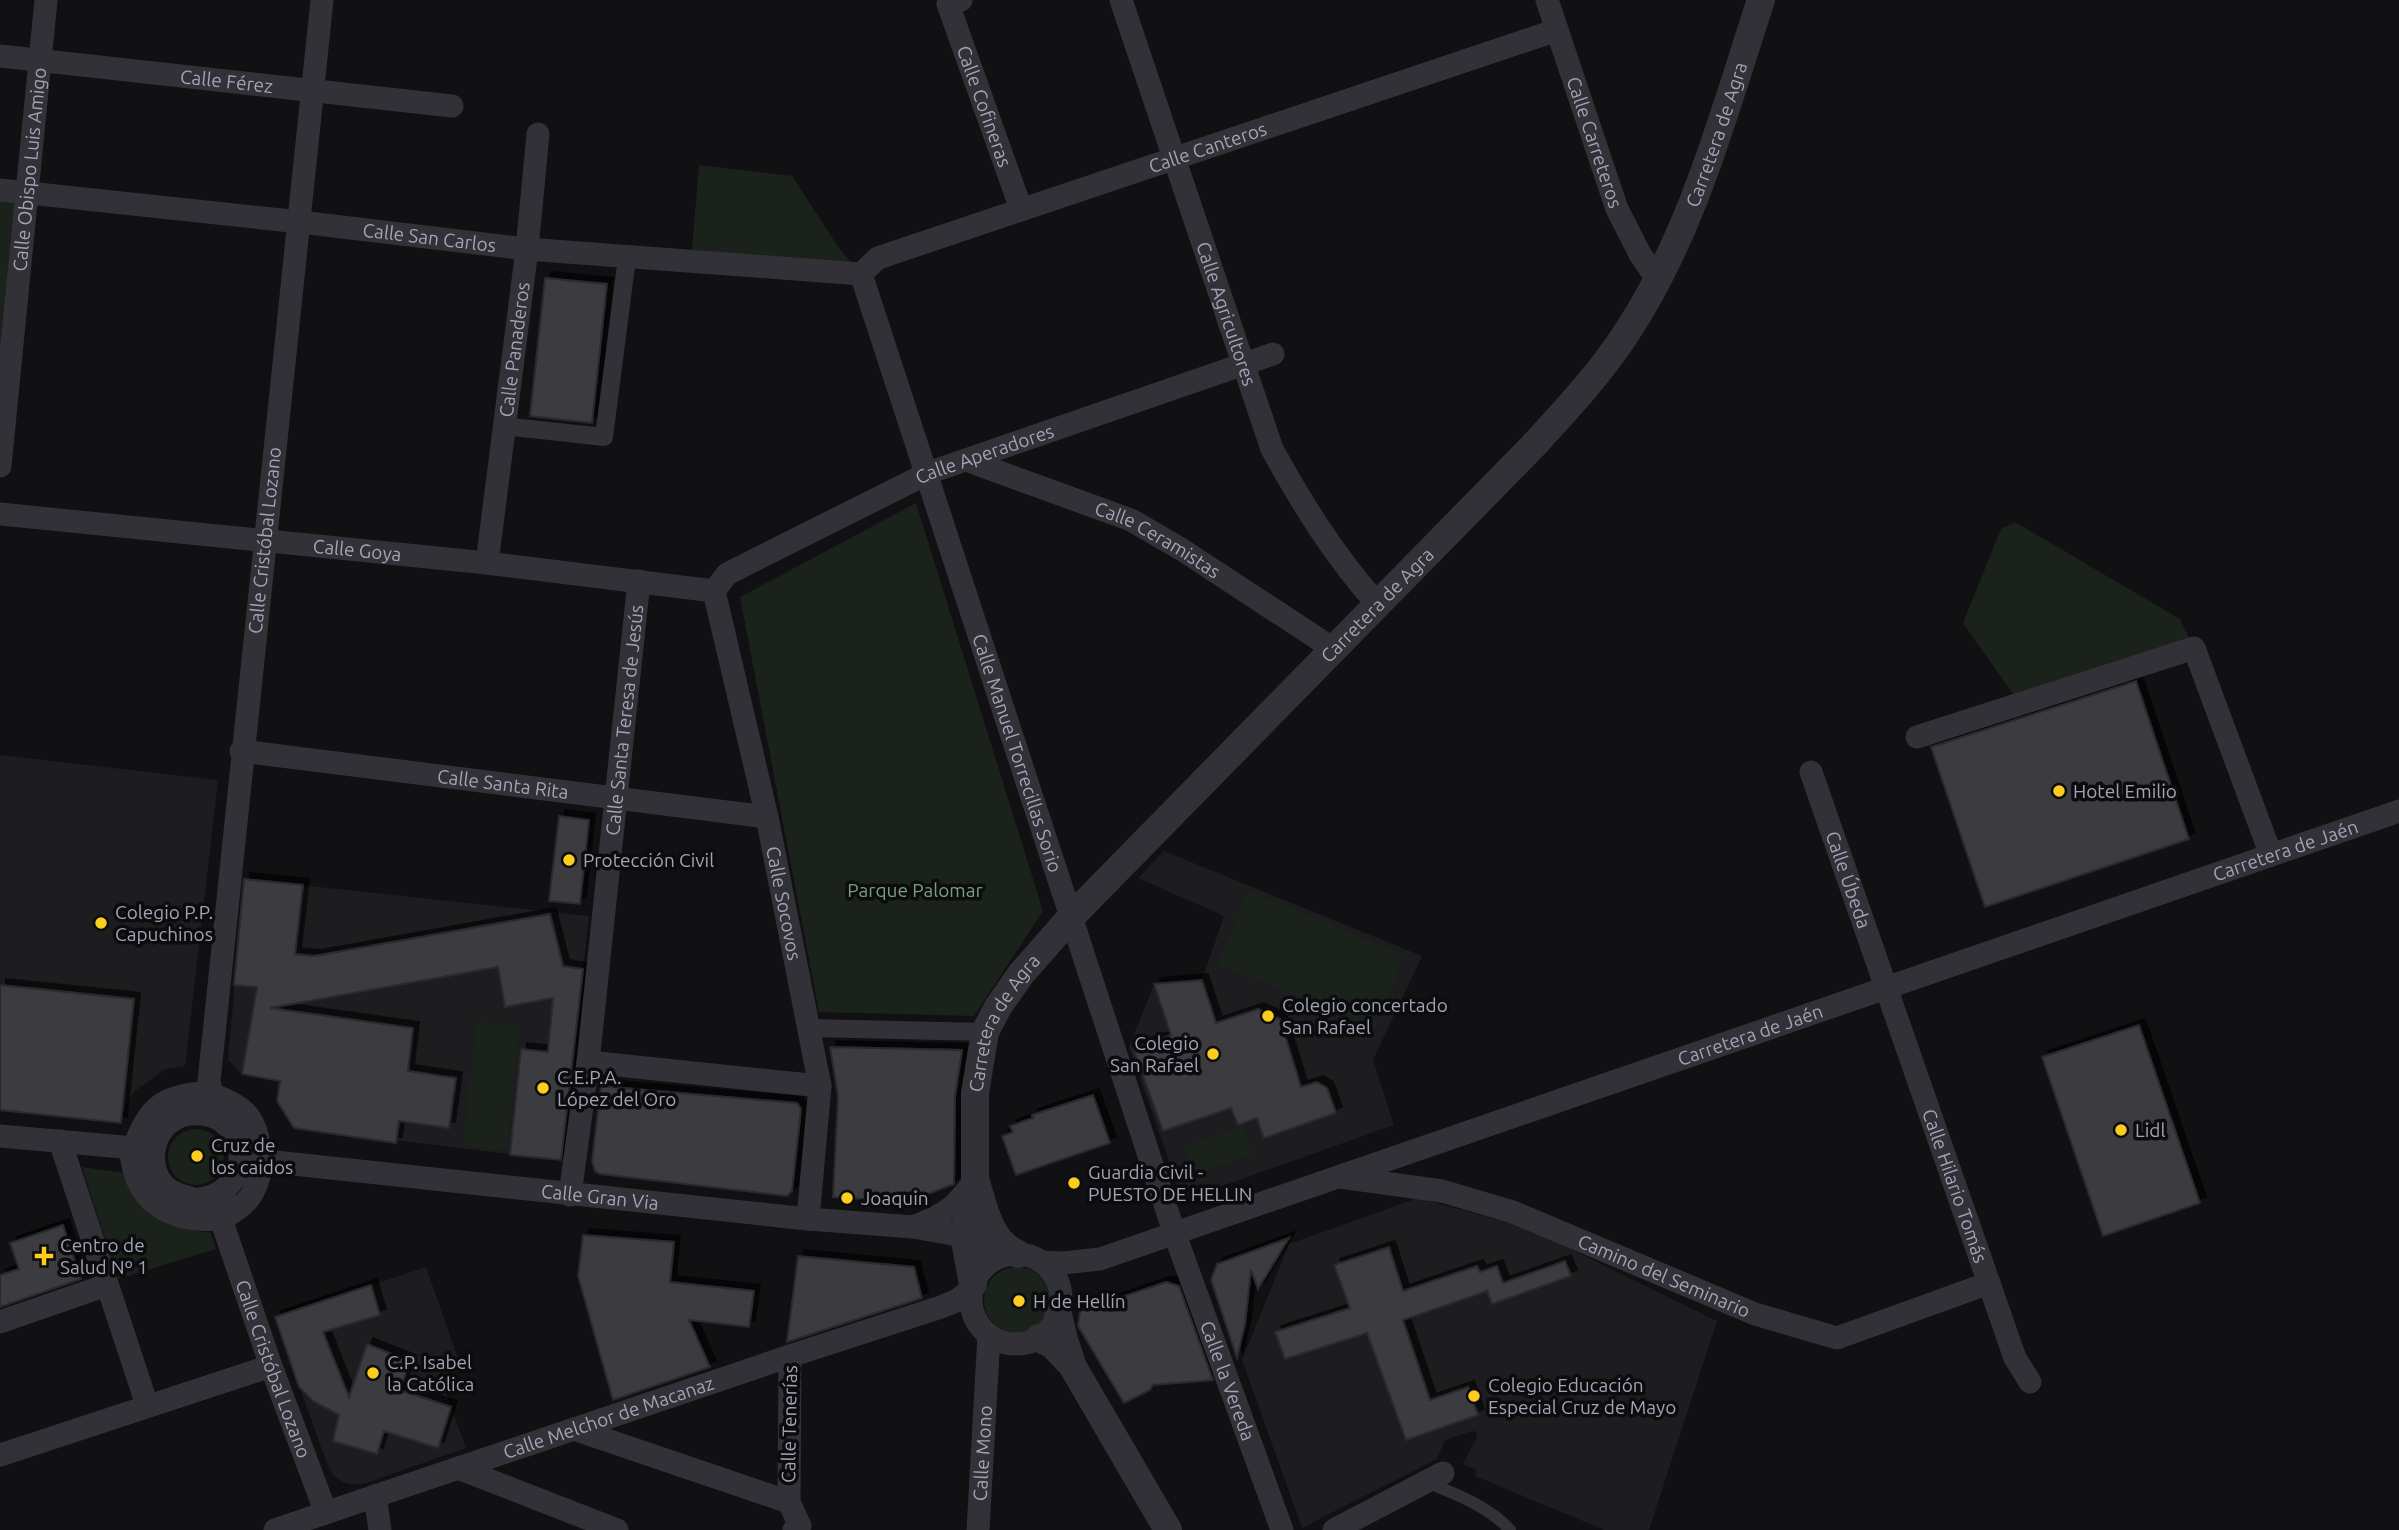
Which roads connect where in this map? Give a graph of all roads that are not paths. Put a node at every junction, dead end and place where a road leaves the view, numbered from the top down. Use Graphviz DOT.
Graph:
graph roads {
  1 [pos="46,0"];
  2 [pos="322,0"];
  3 [pos="1121,0"];
  4 [pos="1547,0"];
  5 [pos="1761,0"];
  6 [pos="954,2"];
  7 [pos="1557,30"];
  8 [pos="0,56"];
  9 [pos="39,60"];
  10 [pos="313,92"];
  11 [pos="452,106"];
  12 [pos="538,134"];
  13 [pos="1174,157"];
  14 [pos="0,190"];
  15 [pos="27,192"];
  16 [pos="1021,209"];
  17 [pos="300,222"];
  18 [pos="527,249"];
  19 [pos="627,258"];
  20 [pos="861,274"];
  21 [pos="1657,279"];
  22 [pos="1273,354"];
  23 [pos="1242,364"];
  24 [pos="504,426"];
  25 [pos="966,460"];
  26 [pos="0,466"];
  27 [pos="928,473"];
  28 [pos="0,514"];
  29 [pos="264,541"];
  30 [pos="487,563"];
  31 [pos="639,581"];
  32 [pos="714,591"];
  33 [pos="1378,605"];
  34 [pos="1335,650"];
  35 [pos="1917,737"];
  36 [pos="241,751"];
  37 [pos="1811,772"];
  38 [pos="617,798"];
  39 [pos="2399,810"];
  40 [pos="767,817"];
  41 [pos="2271,855"];
  42 [pos="1072,916"];
  43 [pos="1885,987"];
  44 [pos="810,1028"];
  45 [pos="985,1032"];
  46 [pos="588,1062"];
  47 [pos="820,1086"];
  48 [pos="207,1089"];
  49 [pos="187,1114"];
  50 [pos="231,1132"];
  51 [pos="159,1135"];
  52 [pos="0,1136"];
  53 [pos="61,1141"];
  54 [pos="130,1147"];
  55 [pos="266,1161"];
  56 [pos="154,1166"];
  57 [pos="1335,1176"];
  58 [pos="975,1180"];
  59 [pos="231,1181"];
  60 [pos="570,1195"];
  61 [pos="193,1200"];
  62 [pos="808,1219"];
  63 [pos="221,1221"];
  64 [pos="919,1228"];
  65 [pos="1174,1232"];
  66 [pos="964,1236"];
  67 [pos="1023,1255"];
  68 [pos="1100,1259"];
  69 [pos="972,1280"];
  70 [pos="1989,1283"];
  71 [pos="107,1285"];
  72 [pos="1059,1301"];
  73 [pos="941,1307"];
  74 [pos="973,1315"];
  75 [pos="0,1322"];
  76 [pos="989,1335"];
  77 [pos="1028,1341"];
  78 [pos="790,1356"];
  79 [pos="271,1366"];
  80 [pos="1073,1367"];
  81 [pos="989,1378"];
  82 [pos="2030,1382"];
  83 [pos="147,1405"];
  84 [pos="574,1429"];
  85 [pos="0,1454"];
  86 [pos="458,1468"];
  87 [pos="1435,1477"];
  88 [pos="374,1496"];
  89 [pos="789,1502"];
  90 [pos="326,1513"];
  91 [pos="275,1530"];
  92 [pos="380,1530"];
  93 [pos="617,1530"];
  94 [pos="794,1530"];
  95 [pos="978,1530"];
  96 [pos="1168,1530"];
  97 [pos="1282,1530"];
  98 [pos="1334,1530"];
  99 [pos="1510,1530"];
  1 -- 9 [label="street, Calle Obispo Luis Amigo"];
  2 -- 10 [label="street, Calle Cristóbal Lozano"];
  3 -- 13 [label="street, Calle Agricultores"];
  4 -- 7 [label="street, Calle Carreteros"];
  5 -- 21 [label="street, Carretera de Agra"];
  6 -- 16 [label="street, Calle Cofineras"];
  7 -- 13 [label="street, Calle Canteros"];
  7 -- 21 [label="street, Calle Carreteros"];
  8 -- 9 [label="street, Calle Férez"];
  9 -- 10 [label="street, Calle Férez"];
  9 -- 15 [label="street, Calle Obispo Luis Amigo"];
  10 -- 11 [label="street, Calle Férez"];
  10 -- 17 [label="street, Calle Cristóbal Lozano"];
  12 -- 18 [label="street, Calle Panaderos"];
  13 -- 16 [label="street, Calle Canteros"];
  13 -- 23 [label="street, Calle Agricultores"];
  14 -- 15 [label="street, Calle San Carlos"];
  15 -- 17 [label="street, Calle San Carlos"];
  15 -- 26 [label="street, Calle Obispo Luis Amigo"];
  16 -- 20 [label="street, Calle Canteros"];
  17 -- 18 [label="street, Calle San Carlos"];
  17 -- 29 [label="street, Calle Cristóbal Lozano"];
  18 -- 19 [label="street, Calle San Carlos"];
  18 -- 24 [label="street, Calle Panaderos"];
  19 -- 20 [label="street, Calle San Carlos"];
  19 -- 24 [label="street"];
  20 -- 27 [label="street, Calle Manuel Torrecillas Sorio"];
  21 -- 33 [label="street, Carretera de Agra"];
  22 -- 23 [label="street, Calle Aperadores"];
  23 -- 25 [label="street, Calle Aperadores"];
  23 -- 33 [label="street, Calle Agricultores"];
  24 -- 30 [label="street, Calle Panaderos"];
  25 -- 27 [label="street, Calle Aperadores"];
  25 -- 34 [label="street, Calle Ceramistas"];
  27 -- 32 [label="street, Calle Aperadores"];
  27 -- 42 [label="street, Calle Manuel Torrecillas Sorio"];
  28 -- 29 [label="street, Calle Goya"];
  29 -- 30 [label="street, Calle Goya"];
  29 -- 36 [label="street, Calle Cristóbal Lozano"];
  30 -- 31 [label="street, Calle Goya"];
  31 -- 32 [label="street, Calle Goya"];
  31 -- 38 [label="street, Calle Santa Teresa de Jesús"];
  32 -- 40 [label="street, Calle Socovos"];
  33 -- 34 [label="street, Carretera de Agra"];
  34 -- 42 [label="street, Carretera de Agra"];
  35 -- 41 [label="street"];
  36 -- 38 [label="street, Calle Santa Rita"];
  36 -- 48 [label="street, Calle Cristóbal Lozano"];
  37 -- 43 [label="street, Calle Úbeda"];
  38 -- 40 [label="street, Calle Santa Rita"];
  38 -- 46 [label="street, Calle Santa Teresa de Jesús"];
  39 -- 41 [label="street, Carretera de Jaén"];
  40 -- 44 [label="street, Calle Socovos"];
  41 -- 43 [label="street, Carretera de Jaén"];
  42 -- 45 [label="street, Carretera de Agra"];
  42 -- 65 [label="street, Calle Manuel Torrecillas Sorio"];
  43 -- 57 [label="street, Carretera de Jaén"];
  43 -- 70 [label="street, Calle Hilario Tomás"];
  44 -- 45 [label="street"];
  44 -- 47 [label="street, Calle Socovos"];
  45 -- 58 [label="street, Carretera de Agra"];
  46 -- 47 [label="street"];
  46 -- 60 [label="street, Calle Santa Teresa de Jesús"];
  47 -- 62 [label="street, Calle Socovos"];
  48 -- 49 [label="street"];
  48 -- 50 [label="street"];
  48 -- 54 [label="street"];
  48 -- 55 [label="street"];
  49 -- 50 [label="street"];
  49 -- 51 [label="street"];
  50 -- 55 [label="street"];
  50 -- 59 [label="street"];
  51 -- 54 [label="street"];
  51 -- 56 [label="street"];
  52 -- 53 [label="street"];
  53 -- 54 [label="street"];
  53 -- 71 [label="street"];
  54 -- 56 [label="street"];
  54 -- 63 [label="street"];
  55 -- 59 [label="street"];
  55 -- 60 [label="street, Calle Gran Via"];
  55 -- 63 [label="street"];
  56 -- 61 [label="street"];
  57 -- 65 [label="street, Carretera de Jaén"];
  57 -- 70 [label="street, Camino del Seminario"];
  58 -- 64 [label="street"];
  58 -- 66 [label="street, Carretera de Agra"];
  58 -- 67 [label="street, Carretera de Agra"];
  59 -- 61 [label="street"];
  59 -- 63 [label="street"];
  60 -- 62 [label="street, Calle Gran Via"];
  61 -- 63 [label="street"];
  62 -- 64 [label="street, Calle Gran Via"];
  63 -- 79 [label="street, Calle Cristóbal Lozano"];
  64 -- 66 [label="street, Calle Gran Via"];
  64 -- 69 [label="street"];
  65 -- 68 [label="street, Carretera de Jaén"];
  65 -- 97 [label="street, Calle la Vereda"];
  66 -- 67 [label="street, Calle Gran Via"];
  66 -- 69 [label="street, Carretera de Agra"];
  67 -- 68 [label="street, Carretera de Jaén"];
  67 -- 69 [label="street"];
  67 -- 72 [label="street"];
  68 -- 72 [label="street, Carretera de Jaén"];
  69 -- 73 [label="street, Calle Melchor de Macanaz"];
  69 -- 74 [label="street"];
  70 -- 82 [label="street, Calle Hilario Tomás"];
  71 -- 75 [label="street"];
  71 -- 83 [label="street"];
  72 -- 77 [label="street"];
  72 -- 80 [label="street"];
  73 -- 74 [label="street"];
  73 -- 78 [label="street, Calle Melchor de Macanaz"];
  74 -- 76 [label="street"];
  76 -- 77 [label="street"];
  76 -- 81 [label="street, Calle Mono"];
  77 -- 80 [label="street"];
  77 -- 81 [label="street, Calle Mono"];
  78 -- 84 [label="street, Calle Melchor de Macanaz"];
  78 -- 89 [label="street, Calle Tenerías"];
  79 -- 83 [label="street"];
  79 -- 90 [label="street, Calle Cristóbal Lozano"];
  80 -- 96 [label="street"];
  81 -- 95 [label="street, Calle Mono"];
  83 -- 85 [label="street"];
  84 -- 86 [label="street, Calle Melchor de Macanaz"];
  84 -- 89 [label="street"];
  86 -- 88 [label="street, Calle Melchor de Macanaz"];
  86 -- 93 [label="street"];
  87 -- 98 [label="street"];
  87 -- 99 [label="lane"];
  88 -- 90 [label="street, Calle Melchor de Macanaz"];
  88 -- 92 [label="street"];
  89 -- 94 [label="street, Calle Tenerías"];
  90 -- 91 [label="street, Calle Melchor de Macanaz"];
}
